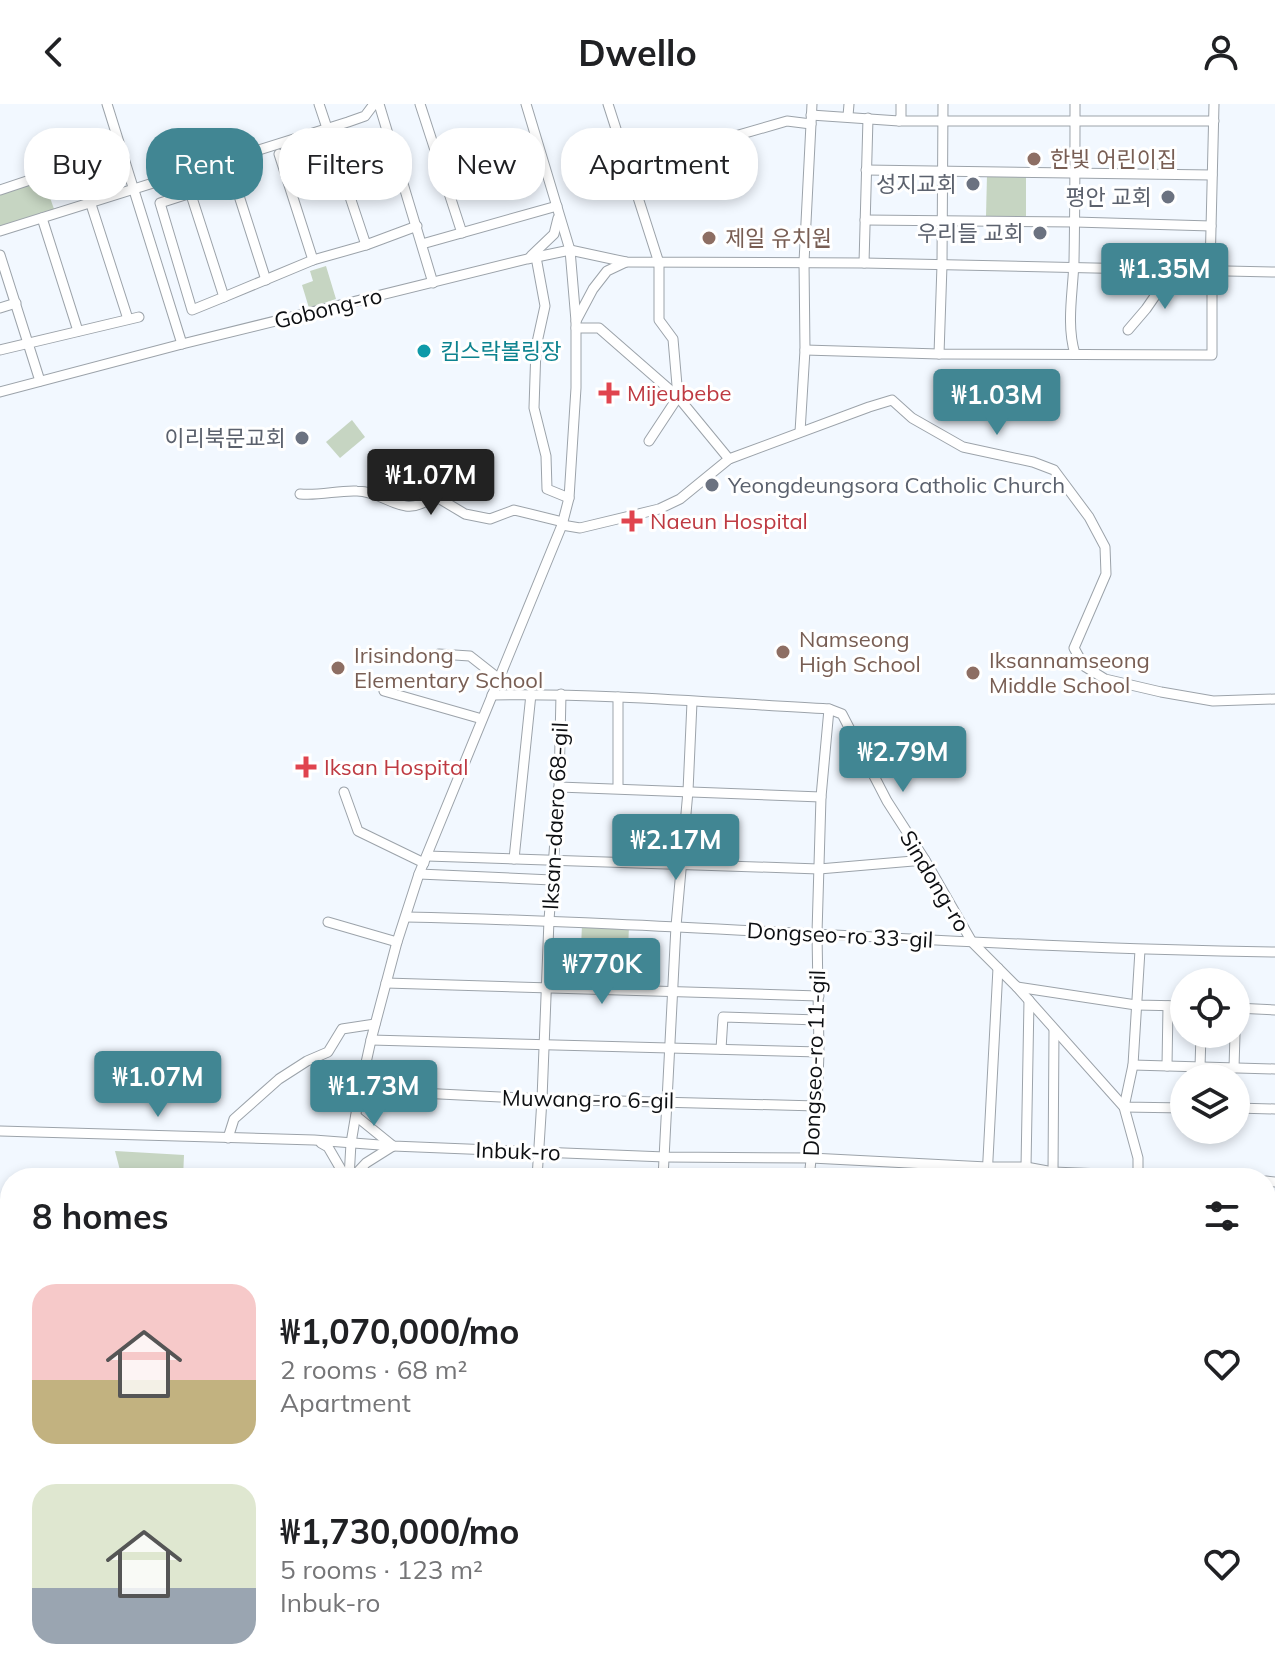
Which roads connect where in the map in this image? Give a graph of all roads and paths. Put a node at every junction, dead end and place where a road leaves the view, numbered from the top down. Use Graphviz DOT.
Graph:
graph roads {
  1 [pos="107,104"];
  2 [pos="319,104"];
  3 [pos="376,104"];
  4 [pos="420,104"];
  5 [pos="526,104"];
  6 [pos="608,104"];
  7 [pos="849,104"];
  8 [pos="901,104"];
  9 [pos="943,104"];
  10 [pos="1075,104"];
  11 [pos="1214,104"];
  12 [pos="848,116"];
  13 [pos="811,118"];
  14 [pos="868,118"];
  15 [pos="943,120"];
  16 [pos="1075,120"];
  17 [pos="899,121"];
  18 [pos="1214,121"];
  19 [pos="327,128"];
  20 [pos="330,128"];
  21 [pos="615,128"];
  22 [pos="758,130"];
  23 [pos="866,170"];
  24 [pos="943,171"];
  25 [pos="1074,173"];
  26 [pos="1212,175"];
  27 [pos="146,185"];
  28 [pos="135,189"];
  29 [pos="0,190"];
  30 [pos="169,200"];
  31 [pos="193,200"];
  32 [pos="240,200"];
  33 [pos="294,200"];
  34 [pos="351,200"];
  35 [pos="638,200"];
  36 [pos="90,203"];
  37 [pos="558,210"];
  38 [pos="42,218"];
  39 [pos="865,220"];
  40 [pos="941,221"];
  41 [pos="1075,222"];
  42 [pos="417,226"];
  43 [pos="1211,226"];
  44 [pos="0,231"];
  45 [pos="462,233"];
  46 [pos="422,244"];
  47 [pos="366,245"];
  48 [pos="570,250"];
  49 [pos="0,255"];
  50 [pos="531,258"];
  51 [pos="313,260"];
  52 [pos="626,262"];
  53 [pos="804,262"];
  54 [pos="659,263"];
  55 [pos="864,263"];
  56 [pos="942,265"];
  57 [pos="1073,268"];
  58 [pos="2,270"];
  59 [pos="1173,270"];
  60 [pos="1210,270"];
  61 [pos="1275,272"];
  62 [pos="266,280"];
  63 [pos="433,283"];
  64 [pos="224,297"];
  65 [pos="16,303"];
  66 [pos="0,308"];
  67 [pos="139,317"];
  68 [pos="128,319"];
  69 [pos="576,324"];
  70 [pos="1128,330"];
  71 [pos="78,331"];
  72 [pos="28,344"];
  73 [pos="182,344"];
  74 [pos="0,350"];
  75 [pos="805,350"];
  76 [pos="939,354"];
  77 [pos="1075,354"];
  78 [pos="40,381"];
  79 [pos="0,392"];
  80 [pos="678,397"];
  81 [pos="800,432"];
  82 [pos="649,441"];
  83 [pos="729,459"];
  84 [pos="300,494"];
  85 [pos="569,498"];
  86 [pos="562,524"];
  87 [pos="439,654"];
  88 [pos="498,678"];
  89 [pos="384,691"];
  90 [pos="531,694"];
  91 [pos="561,694"];
  92 [pos="492,695"];
  93 [pos="618,697"];
  94 [pos="1275,699"];
  95 [pos="692,702"];
  96 [pos="829,709"];
  97 [pos="482,719"];
  98 [pos="559,787"];
  99 [pos="618,788"];
  100 [pos="688,791"];
  101 [pos="344,792"];
  102 [pos="821,797"];
  103 [pos="426,859"];
  104 [pos="514,859"];
  105 [pos="553,860"];
  106 [pos="925,860"];
  107 [pos="683,865"];
  108 [pos="819,869"];
  109 [pos="419,874"];
  110 [pos="552,880"];
  111 [pos="406,917"];
  112 [pos="549,920"];
  113 [pos="328,922"];
  114 [pos="676,926"];
  115 [pos="817,933"];
  116 [pos="397,942"];
  117 [pos="972,942"];
  118 [pos="1140,950"];
  119 [pos="1275,952"];
  120 [pos="998,968"];
  121 [pos="386,983"];
  122 [pos="1017,987"];
  123 [pos="547,988"];
  124 [pos="674,992"];
  125 [pos="819,996"];
  126 [pos="1029,1000"];
  127 [pos="1136,1005"];
  128 [pos="1168,1006"];
  129 [pos="1250,1009"];
  130 [pos="1275,1010"];
  131 [pos="819,1020"];
  132 [pos="375,1024"];
  133 [pos="1054,1030"];
  134 [pos="371,1040"];
  135 [pos="544,1045"];
  136 [pos="671,1048"];
  137 [pos="721,1049"];
  138 [pos="819,1052"];
  139 [pos="1133,1065"];
  140 [pos="1167,1066"];
  141 [pos="1170,1066"];
  142 [pos="1250,1068"];
  143 [pos="1275,1069"];
  144 [pos="360,1090"];
  145 [pos="542,1099"];
  146 [pos="668,1101"];
  147 [pos="817,1106"];
  148 [pos="1124,1107"];
  149 [pos="1170,1108"];
  150 [pos="1250,1108"];
  151 [pos="1275,1109"];
  152 [pos="356,1116"];
  153 [pos="0,1131"];
  154 [pos="228,1138"];
  155 [pos="314,1140"];
  156 [pos="351,1143"];
  157 [pos="393,1146"];
  158 [pos="538,1151"];
  159 [pos="665,1157"];
  160 [pos="811,1158"];
  161 [pos="1026,1167"];
  162 [pos="342,1168"];
  163 [pos="350,1168"];
  164 [pos="360,1168"];
  165 [pos="537,1168"];
  166 [pos="664,1168"];
  167 [pos="810,1168"];
  168 [pos="928,1168"];
  169 [pos="987,1168"];
  170 [pos="1020,1168"];
  171 [pos="1031,1168"];
  172 [pos="1053,1168"];
  173 [pos="1138,1168"];
  1 -- 28 [label="street"];
  2 -- 19 [label="street"];
  3 -- 20 [label="street"];
  3 -- 42 [label="street"];
  4 -- 45 [label="street"];
  5 -- 37 [label="street"];
  6 -- 21 [label="street"];
  7 -- 12 [label="street"];
  8 -- 17 [label="street"];
  9 -- 15 [label="street"];
  10 -- 16 [label="street"];
  11 -- 18 [label="street"];
  12 -- 13 [label="street"];
  12 -- 14 [label="street"];
  13 -- 22 [label="street"];
  13 -- 53 [label="street"];
  14 -- 17 [label="street"];
  14 -- 23 [label="street"];
  15 -- 16 [label="street"];
  15 -- 17 [label="street"];
  15 -- 24 [label="street"];
  16 -- 18 [label="street"];
  16 -- 25 [label="street"];
  18 -- 26 [label="street"];
  23 -- 24 [label="street"];
  23 -- 39 [label="street"];
  24 -- 25 [label="street"];
  24 -- 40 [label="street"];
  25 -- 26 [label="street"];
  25 -- 41 [label="street"];
  26 -- 43 [label="street"];
  27 -- 28 [label="street"];
  28 -- 36 [label="street"];
  28 -- 73 [label="street"];
  29 -- 36 [label="street"];
  30 -- 64 [label="street"];
  31 -- 64 [label="street"];
  32 -- 62 [label="street"];
  33 -- 51 [label="street"];
  34 -- 47 [label="street"];
  35 -- 54 [label="street"];
  36 -- 38 [label="street"];
  36 -- 68 [label="street"];
  37 -- 45 [label="street"];
  37 -- 48 [label="street"];
  37 -- 50 [label="street"];
  38 -- 44 [label="street"];
  38 -- 71 [label="street"];
  39 -- 40 [label="street"];
  39 -- 55 [label="street"];
  40 -- 41 [label="street"];
  40 -- 56 [label="street"];
  41 -- 43 [label="street"];
  41 -- 57 [label="street"];
  42 -- 46 [label="street"];
  42 -- 47 [label="street"];
  43 -- 60 [label="street"];
  45 -- 46 [label="street"];
  46 -- 63 [label="street"];
  47 -- 51 [label="street"];
  48 -- 50 [label="street, Gobong-ro"];
  48 -- 52 [label="street, Gobong-ro"];
  48 -- 69 [label="street"];
  49 -- 58 [label="street"];
  50 -- 63 [label="street, Gobong-ro"];
  50 -- 85 [label="street"];
  51 -- 62 [label="street"];
  52 -- 54 [label="street, Gobong-ro"];
  52 -- 69 [label="street"];
  53 -- 54 [label="street, Gobong-ro"];
  53 -- 55 [label="street, Gobong-ro"];
  53 -- 75 [label="street"];
  54 -- 80 [label="street"];
  55 -- 56 [label="street, Gobong-ro"];
  56 -- 57 [label="street, Gobong-ro"];
  56 -- 76 [label="street"];
  57 -- 59 [label="street, Gobong-ro"];
  57 -- 77 [label="street"];
  58 -- 65 [label="street"];
  59 -- 60 [label="street, Gobong-ro"];
  59 -- 70 [label="street"];
  60 -- 61 [label="street, Gobong-ro"];
  60 -- 77 [label="street"];
  62 -- 64 [label="street"];
  63 -- 73 [label="street, Gobong-ro"];
  65 -- 66 [label="street"];
  65 -- 72 [label="street"];
  67 -- 68 [label="street"];
  68 -- 71 [label="street"];
  69 -- 80 [label="street"];
  69 -- 85 [label="street"];
  71 -- 72 [label="street"];
  72 -- 74 [label="street"];
  72 -- 78 [label="street"];
  73 -- 78 [label="street, Gobong-ro"];
  75 -- 76 [label="street"];
  75 -- 81 [label="street"];
  76 -- 77 [label="street"];
  78 -- 79 [label="street, Gobong-ro"];
  80 -- 82 [label="street"];
  80 -- 83 [label="street"];
  81 -- 83 [label="street"];
  81 -- 94 [label="street"];
  83 -- 86 [label="street"];
  84 -- 86 [label="street"];
  85 -- 86 [label="street"];
  86 -- 88 [label="street"];
  87 -- 88 [label="street"];
  88 -- 92 [label="street"];
  89 -- 97 [label="street"];
  90 -- 91 [label="street"];
  90 -- 92 [label="street"];
  90 -- 104 [label="street"];
  91 -- 93 [label="street"];
  91 -- 98 [label="street, Iksan-daero 68-gil"];
  92 -- 97 [label="street"];
  93 -- 95 [label="street"];
  93 -- 99 [label="street"];
  95 -- 96 [label="street"];
  95 -- 100 [label="street"];
  96 -- 102 [label="street, Dongseo-ro 11-gil"];
  96 -- 106 [label="street, Sindong-ro"];
  97 -- 103 [label="street"];
  98 -- 99 [label="street"];
  98 -- 105 [label="street, Iksan-daero 68-gil"];
  99 -- 100 [label="street"];
  100 -- 102 [label="street"];
  100 -- 107 [label="street"];
  101 -- 103 [label="street"];
  102 -- 108 [label="street, Dongseo-ro 11-gil"];
  103 -- 104 [label="street"];
  103 -- 109 [label="street"];
  104 -- 105 [label="street"];
  105 -- 107 [label="street"];
  105 -- 110 [label="street, Iksan-daero 68-gil"];
  106 -- 108 [label="street"];
  106 -- 117 [label="street, Sindong-ro"];
  107 -- 108 [label="street"];
  107 -- 114 [label="street"];
  108 -- 115 [label="street, Dongseo-ro 11-gil"];
  109 -- 110 [label="street"];
  109 -- 111 [label="street"];
  110 -- 112 [label="street, Iksan-daero 68-gil"];
  111 -- 112 [label="street, Dongseo-ro 33-gil"];
  111 -- 116 [label="street"];
  112 -- 114 [label="street, Dongseo-ro 33-gil"];
  112 -- 123 [label="street, Iksan-daero 68-gil"];
  113 -- 116 [label="street"];
  114 -- 115 [label="street, Dongseo-ro 33-gil"];
  114 -- 124 [label="street"];
  115 -- 117 [label="street, Dongseo-ro 33-gil"];
  115 -- 125 [label="street, Dongseo-ro 11-gil"];
  116 -- 121 [label="street"];
  117 -- 118 [label="street, Dongseo-ro 33-gil"];
  117 -- 120 [label="street, Sindong-ro"];
  118 -- 119 [label="street, Dongseo-ro 33-gil"];
  118 -- 127 [label="street"];
  120 -- 122 [label="street, Sindong-ro"];
  120 -- 169 [label="street"];
  121 -- 123 [label="street"];
  121 -- 132 [label="street"];
  122 -- 126 [label="street, Sindong-ro"];
  122 -- 127 [label="street"];
  123 -- 124 [label="street"];
  123 -- 135 [label="street, Iksan-daero 68-gil"];
  124 -- 125 [label="street"];
  124 -- 136 [label="street"];
  125 -- 131 [label="street, Dongseo-ro 11-gil"];
  126 -- 133 [label="street, Sindong-ro"];
  126 -- 161 [label="street"];
  127 -- 128 [label="street"];
  127 -- 139 [label="street"];
  128 -- 140 [label="street"];
  129 -- 130 [label="street"];
  131 -- 137 [label="street"];
  131 -- 138 [label="street, Dongseo-ro 11-gil"];
  132 -- 134 [label="street"];
  132 -- 154 [label="street"];
  133 -- 148 [label="street, Sindong-ro"];
  133 -- 172 [label="street"];
  134 -- 135 [label="street"];
  134 -- 144 [label="street"];
  135 -- 136 [label="street"];
  135 -- 145 [label="street, Iksan-daero 68-gil"];
  136 -- 137 [label="street"];
  136 -- 146 [label="street"];
  137 -- 138 [label="street"];
  138 -- 147 [label="street, Dongseo-ro 11-gil"];
  139 -- 140 [label="street"];
  139 -- 148 [label="street"];
  140 -- 141 [label="street"];
  142 -- 143 [label="street"];
  144 -- 145 [label="street, Muwang-ro 6-gil"];
  144 -- 152 [label="street"];
  145 -- 146 [label="street, Muwang-ro 6-gil"];
  145 -- 158 [label="street, Iksan-daero 68-gil"];
  146 -- 147 [label="street, Muwang-ro 6-gil"];
  146 -- 159 [label="street"];
  147 -- 160 [label="street, Dongseo-ro 11-gil"];
  148 -- 149 [label="street"];
  148 -- 173 [label="street, Sindong-ro"];
  150 -- 151 [label="street"];
  152 -- 156 [label="street"];
  152 -- 157 [label="street"];
  153 -- 154 [label="street, Inbuk-ro"];
  154 -- 155 [label="street, Inbuk-ro"];
  155 -- 156 [label="street, Inbuk-ro"];
  155 -- 162 [label="street"];
  156 -- 157 [label="street, Inbuk-ro"];
  156 -- 163 [label="street"];
  157 -- 158 [label="street, Inbuk-ro"];
  157 -- 164 [label="street"];
  158 -- 159 [label="street, Inbuk-ro"];
  158 -- 165 [label="street, Iksan-daero 68-gil"];
  159 -- 160 [label="street, Inbuk-ro"];
  159 -- 166 [label="street"];
  160 -- 167 [label="street, Dongseo-ro 11-gil"];
  160 -- 168 [label="street, Inbuk-ro"];
  161 -- 170 [label="street, Inbuk-ro"];
  161 -- 171 [label="street, Inbuk-ro"];
}
